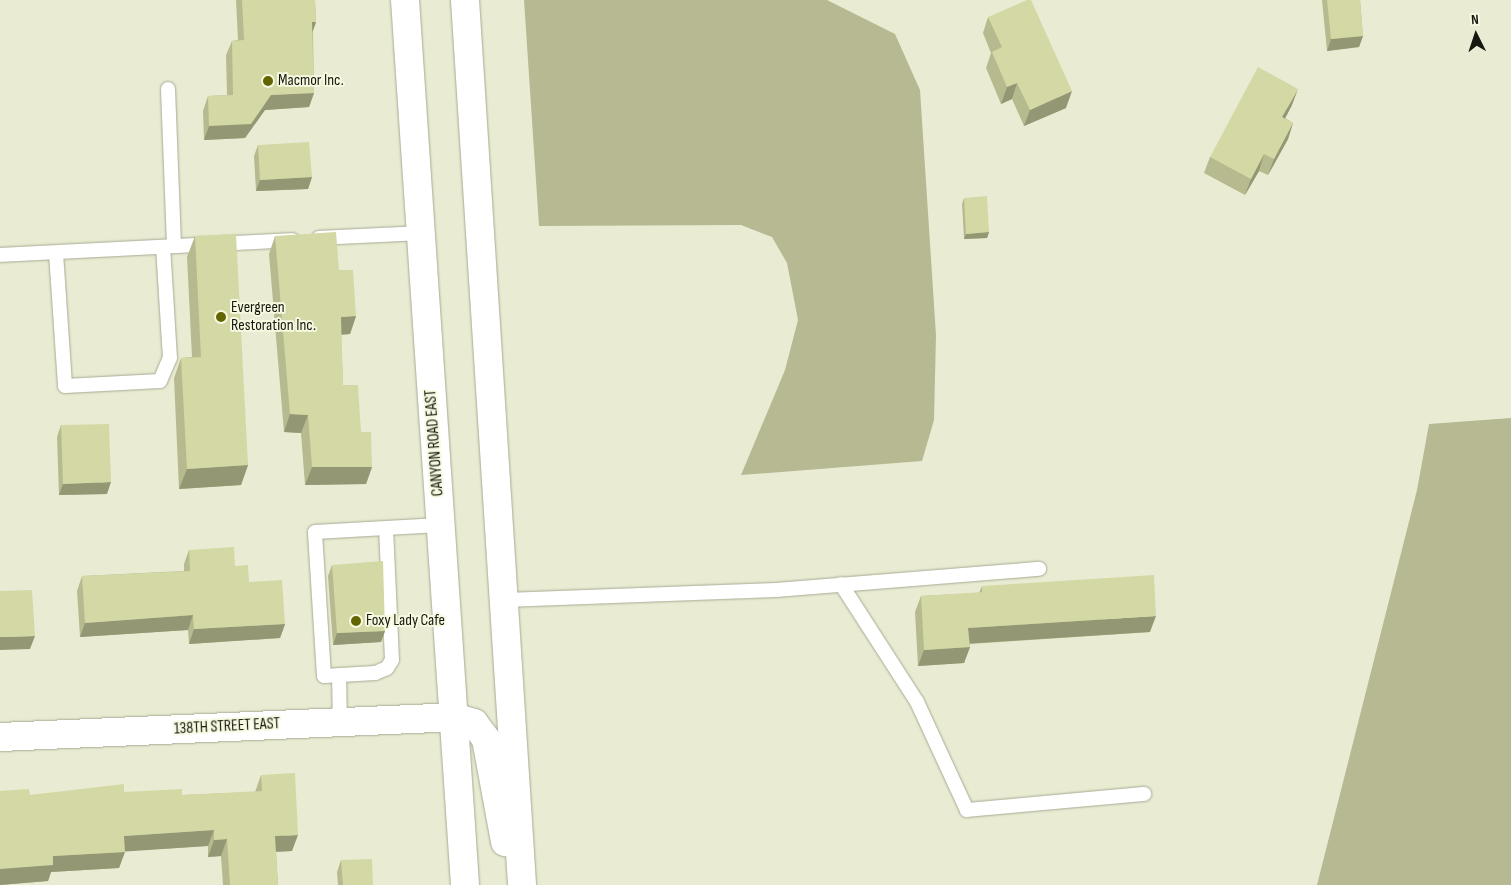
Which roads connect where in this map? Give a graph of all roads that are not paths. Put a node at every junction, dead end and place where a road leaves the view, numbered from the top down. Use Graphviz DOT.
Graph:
graph roads {
  1 [pos="405,0"];
  2 [pos="465,0"];
  3 [pos="168,89"];
  4 [pos="421,233"];
  5 [pos="168,247"];
  6 [pos="56,253"];
  7 [pos="0,255"];
  8 [pos="440,524"];
  9 [pos="386,528"];
  10 [pos="1039,569"];
  11 [pos="841,584"];
  12 [pos="505,600"];
  13 [pos="339,676"];
  14 [pos="453,717"];
  15 [pos="340,722"];
  16 [pos="0,737"];
  17 [pos="1144,794"];
  18 [pos="465,885"];
  19 [pos="512,885"];
  20 [pos="522,885"];
  1 -- 4 [label="main road, CANYON ROAD EAST"];
  2 -- 12 [label="main road"];
  3 -- 5 [label="lane"];
  4 -- 5 [label="lane"];
  4 -- 8 [label="main road, CANYON ROAD EAST"];
  5 -- 6 [label="lane"];
  5 -- 6 [label="lane"];
  6 -- 7 [label="lane"];
  8 -- 9 [label="lane"];
  8 -- 14 [label="main road, CANYON ROAD EAST"];
  9 -- 13 [label="lane"];
  9 -- 13 [label="lane"];
  10 -- 11 [label="lane"];
  11 -- 12 [label="lane"];
  11 -- 17 [label="lane"];
  12 -- 20 [label="main road"];
  13 -- 15 [label="lane"];
  14 -- 15 [label="main road, 138TH STREET EAST"];
  14 -- 18 [label="main road, CANYON ROAD EAST"];
  14 -- 19 [label="main road"];
  15 -- 16 [label="main road, 138TH STREET EAST"];
}
